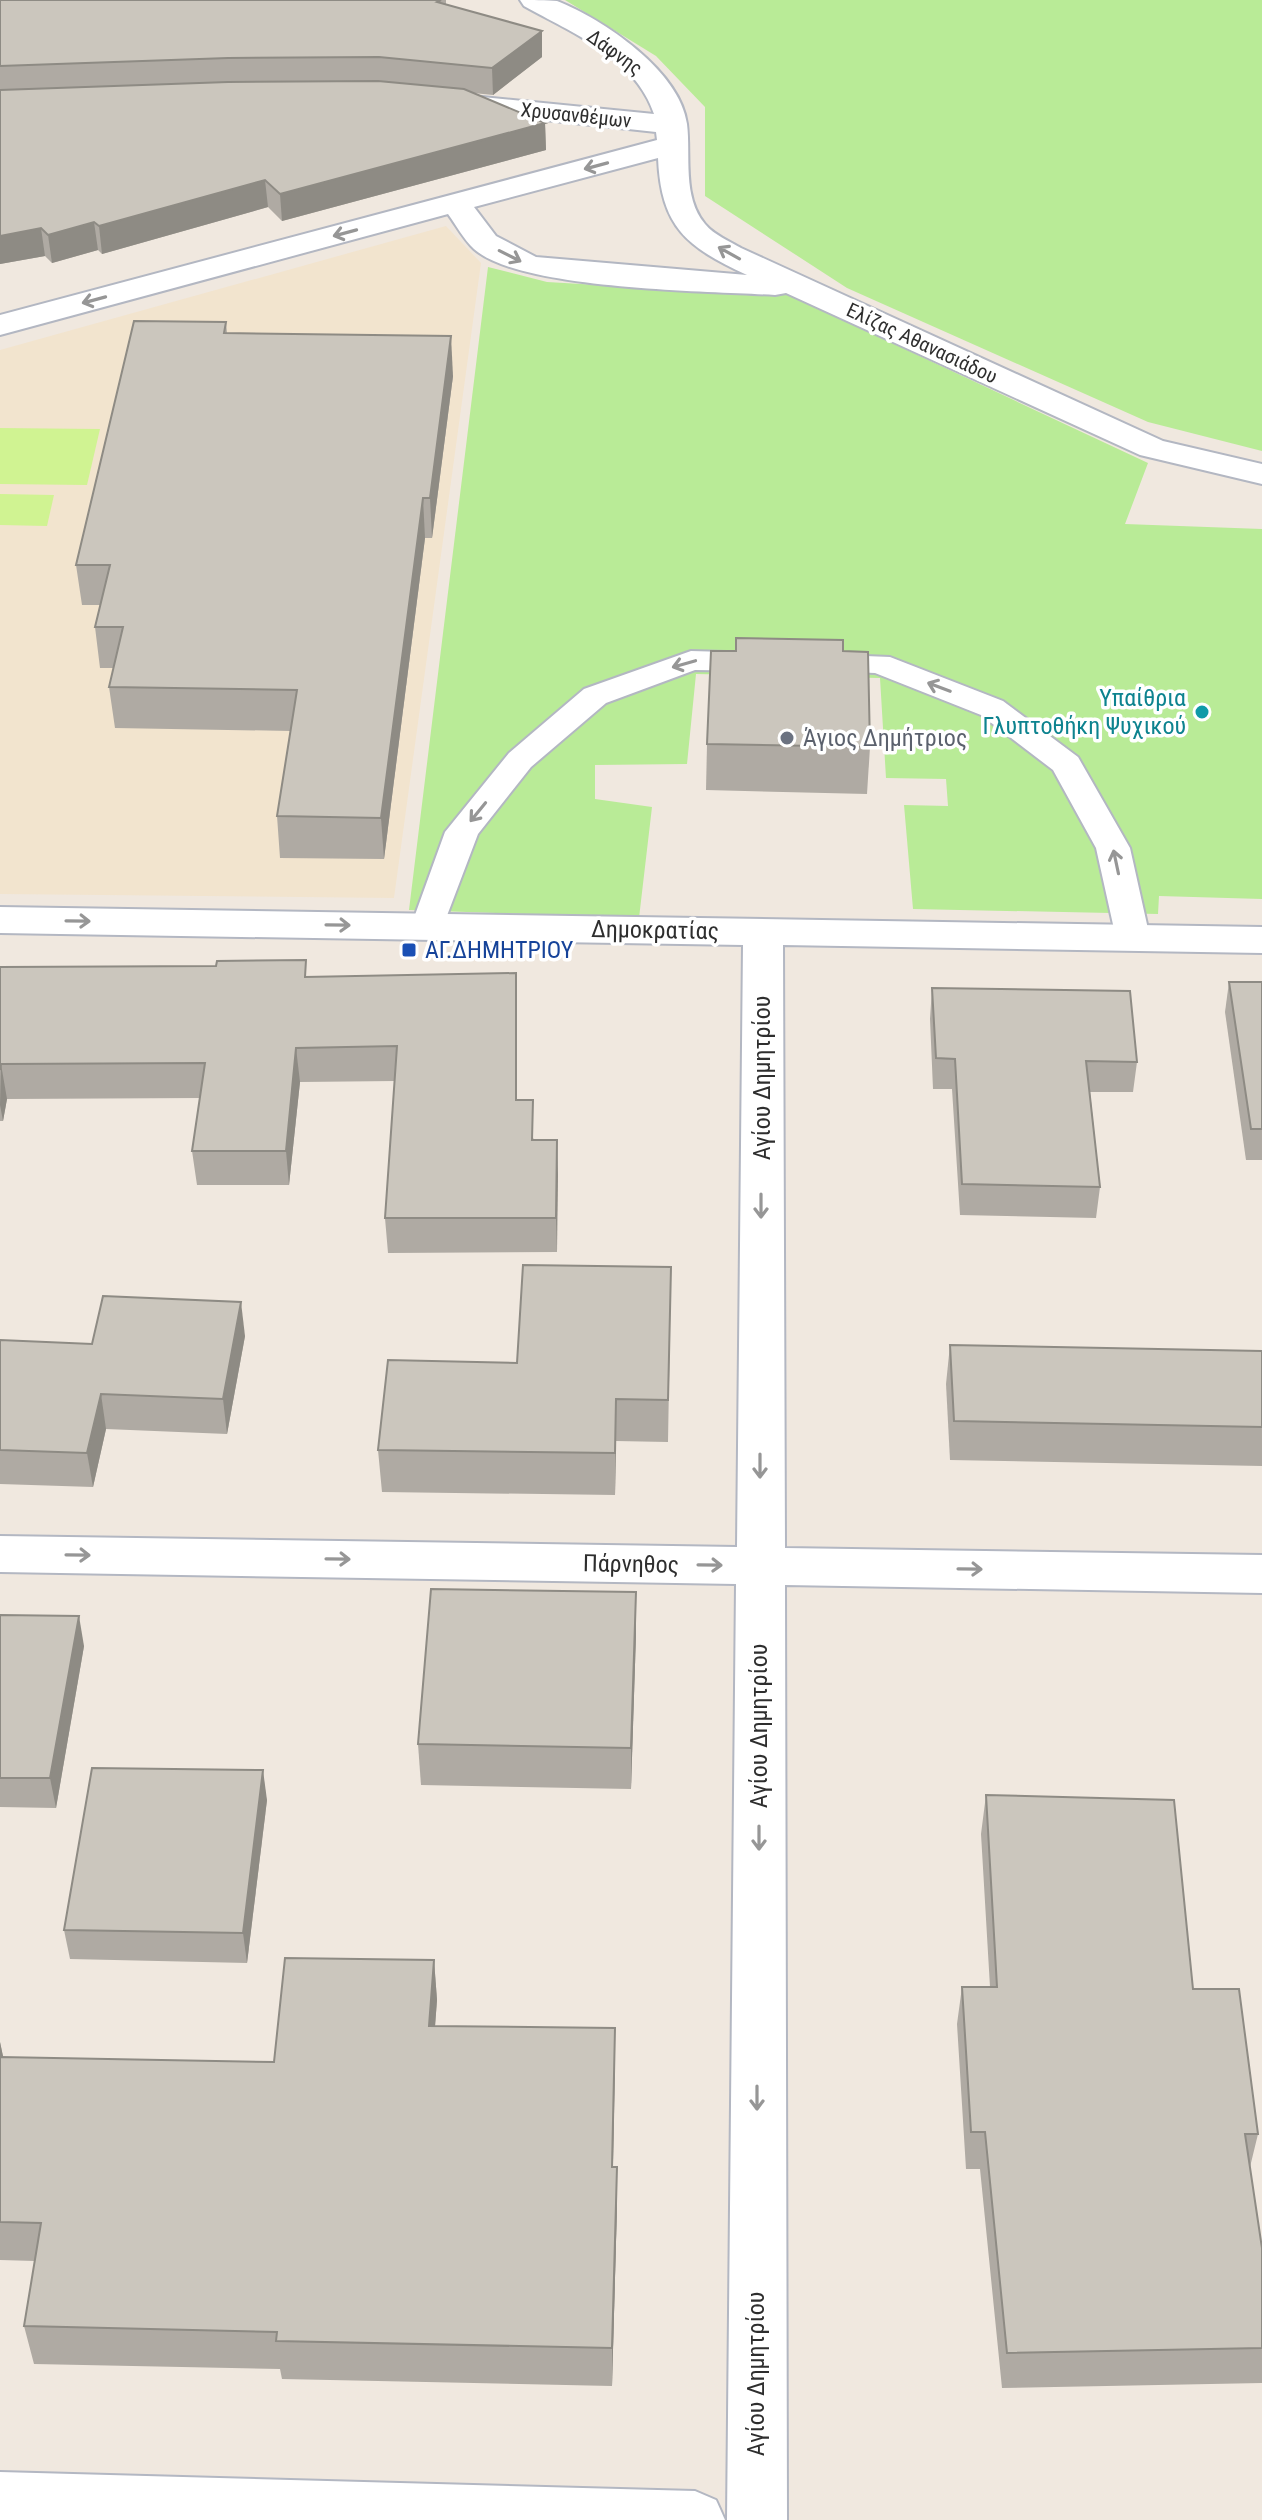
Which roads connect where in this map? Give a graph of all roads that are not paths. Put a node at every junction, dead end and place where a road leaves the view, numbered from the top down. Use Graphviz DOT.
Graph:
graph roads {
  1 [pos="534,0"];
  2 [pos="426,100"];
  3 [pos="672,135"];
  4 [pos="455,203"];
  5 [pos="799,287"];
  6 [pos="0,325"];
  7 [pos="1262,474"];
  8 [pos="0,920"];
  9 [pos="428,926"];
  10 [pos="763,932"];
  11 [pos="1133,938"];
  12 [pos="1262,940"];
  13 [pos="0,1554"];
  14 [pos="760,1566"];
  15 [pos="1262,1574"];
  16 [pos="0,2501"];
  17 [pos="695,2520"];
  18 [pos="757,2520"];
  1 -- 3 [label="street, Δάφνης"];
  2 -- 3 [label="street, Χρυσανθέμων"];
  3 -- 4 [label="street, one-way"];
  5 -- 3 [label="street, Ελίζας Αθανασιάδου, one-way"];
  4 -- 5 [label="street, one-way"];
  4 -- 6 [label="street, one-way"];
  5 -- 7 [label="street, Ελίζας Αθανασιάδου"];
  8 -- 9 [label="street, Δημοκρατίας, one-way"];
  9 -- 10 [label="street, Δημοκρατίας"];
  11 -- 9 [label="lane, one-way"];
  10 -- 11 [label="street, Δημοκρατίας"];
  10 -- 14 [label="street, Αγίου Δημητρίου, one-way"];
  11 -- 12 [label="street, Δημοκρατίας"];
  13 -- 14 [label="street, Πάρνηθος, one-way"];
  14 -- 15 [label="street, Πάρνηθος, one-way"];
  14 -- 18 [label="street, Αγίου Δημητρίου, one-way"];
  16 -- 17 [label="street"];
}
